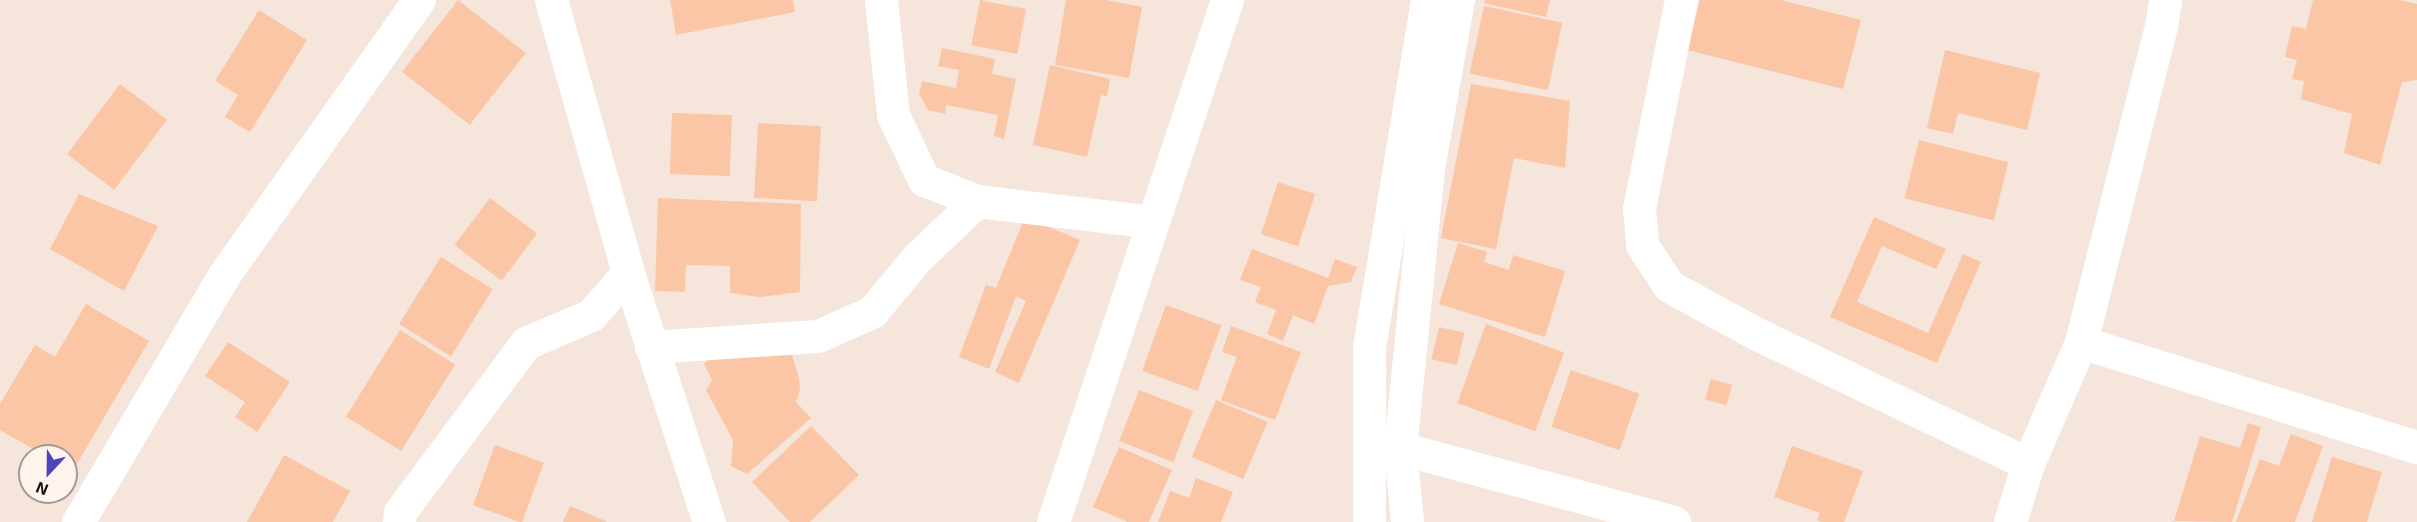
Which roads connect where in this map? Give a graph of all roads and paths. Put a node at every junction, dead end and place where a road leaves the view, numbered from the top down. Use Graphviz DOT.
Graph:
graph roads {
  1 [pos="419,0"];
  2 [pos="550,0"];
  3 [pos="881,0"];
  4 [pos="1227,0"];
  5 [pos="1427,0"];
  6 [pos="1458,0"];
  7 [pos="1681,0"];
  8 [pos="2165,0"];
  9 [pos="977,201"];
  10 [pos="1153,222"];
  11 [pos="627,273"];
  12 [pos="2081,342"];
  13 [pos="651,347"];
  14 [pos="2417,447"];
  15 [pos="1385,448"];
  16 [pos="2028,464"];
  17 [pos="78,522"];
  18 [pos="399,522"];
  19 [pos="709,522"];
  20 [pos="1053,522"];
  21 [pos="1369,522"];
  22 [pos="1407,522"];
  23 [pos="1674,522"];
  24 [pos="2010,522"];
  1 -- 17 [label="street"];
  2 -- 11 [label="street"];
  3 -- 9 [label="street"];
  4 -- 10 [label="street"];
  5 -- 15 [label="street"];
  6 -- 15 [label="street"];
  7 -- 16 [label="street"];
  8 -- 12 [label="street"];
  9 -- 10 [label="street"];
  9 -- 13 [label="street"];
  10 -- 20 [label="street"];
  11 -- 13 [label="street"];
  11 -- 18 [label="street"];
  12 -- 14 [label="street"];
  12 -- 16 [label="street"];
  13 -- 19 [label="street"];
  15 -- 21 [label="street"];
  15 -- 22 [label="street"];
  15 -- 23 [label="street"];
  16 -- 24 [label="street"];
}
